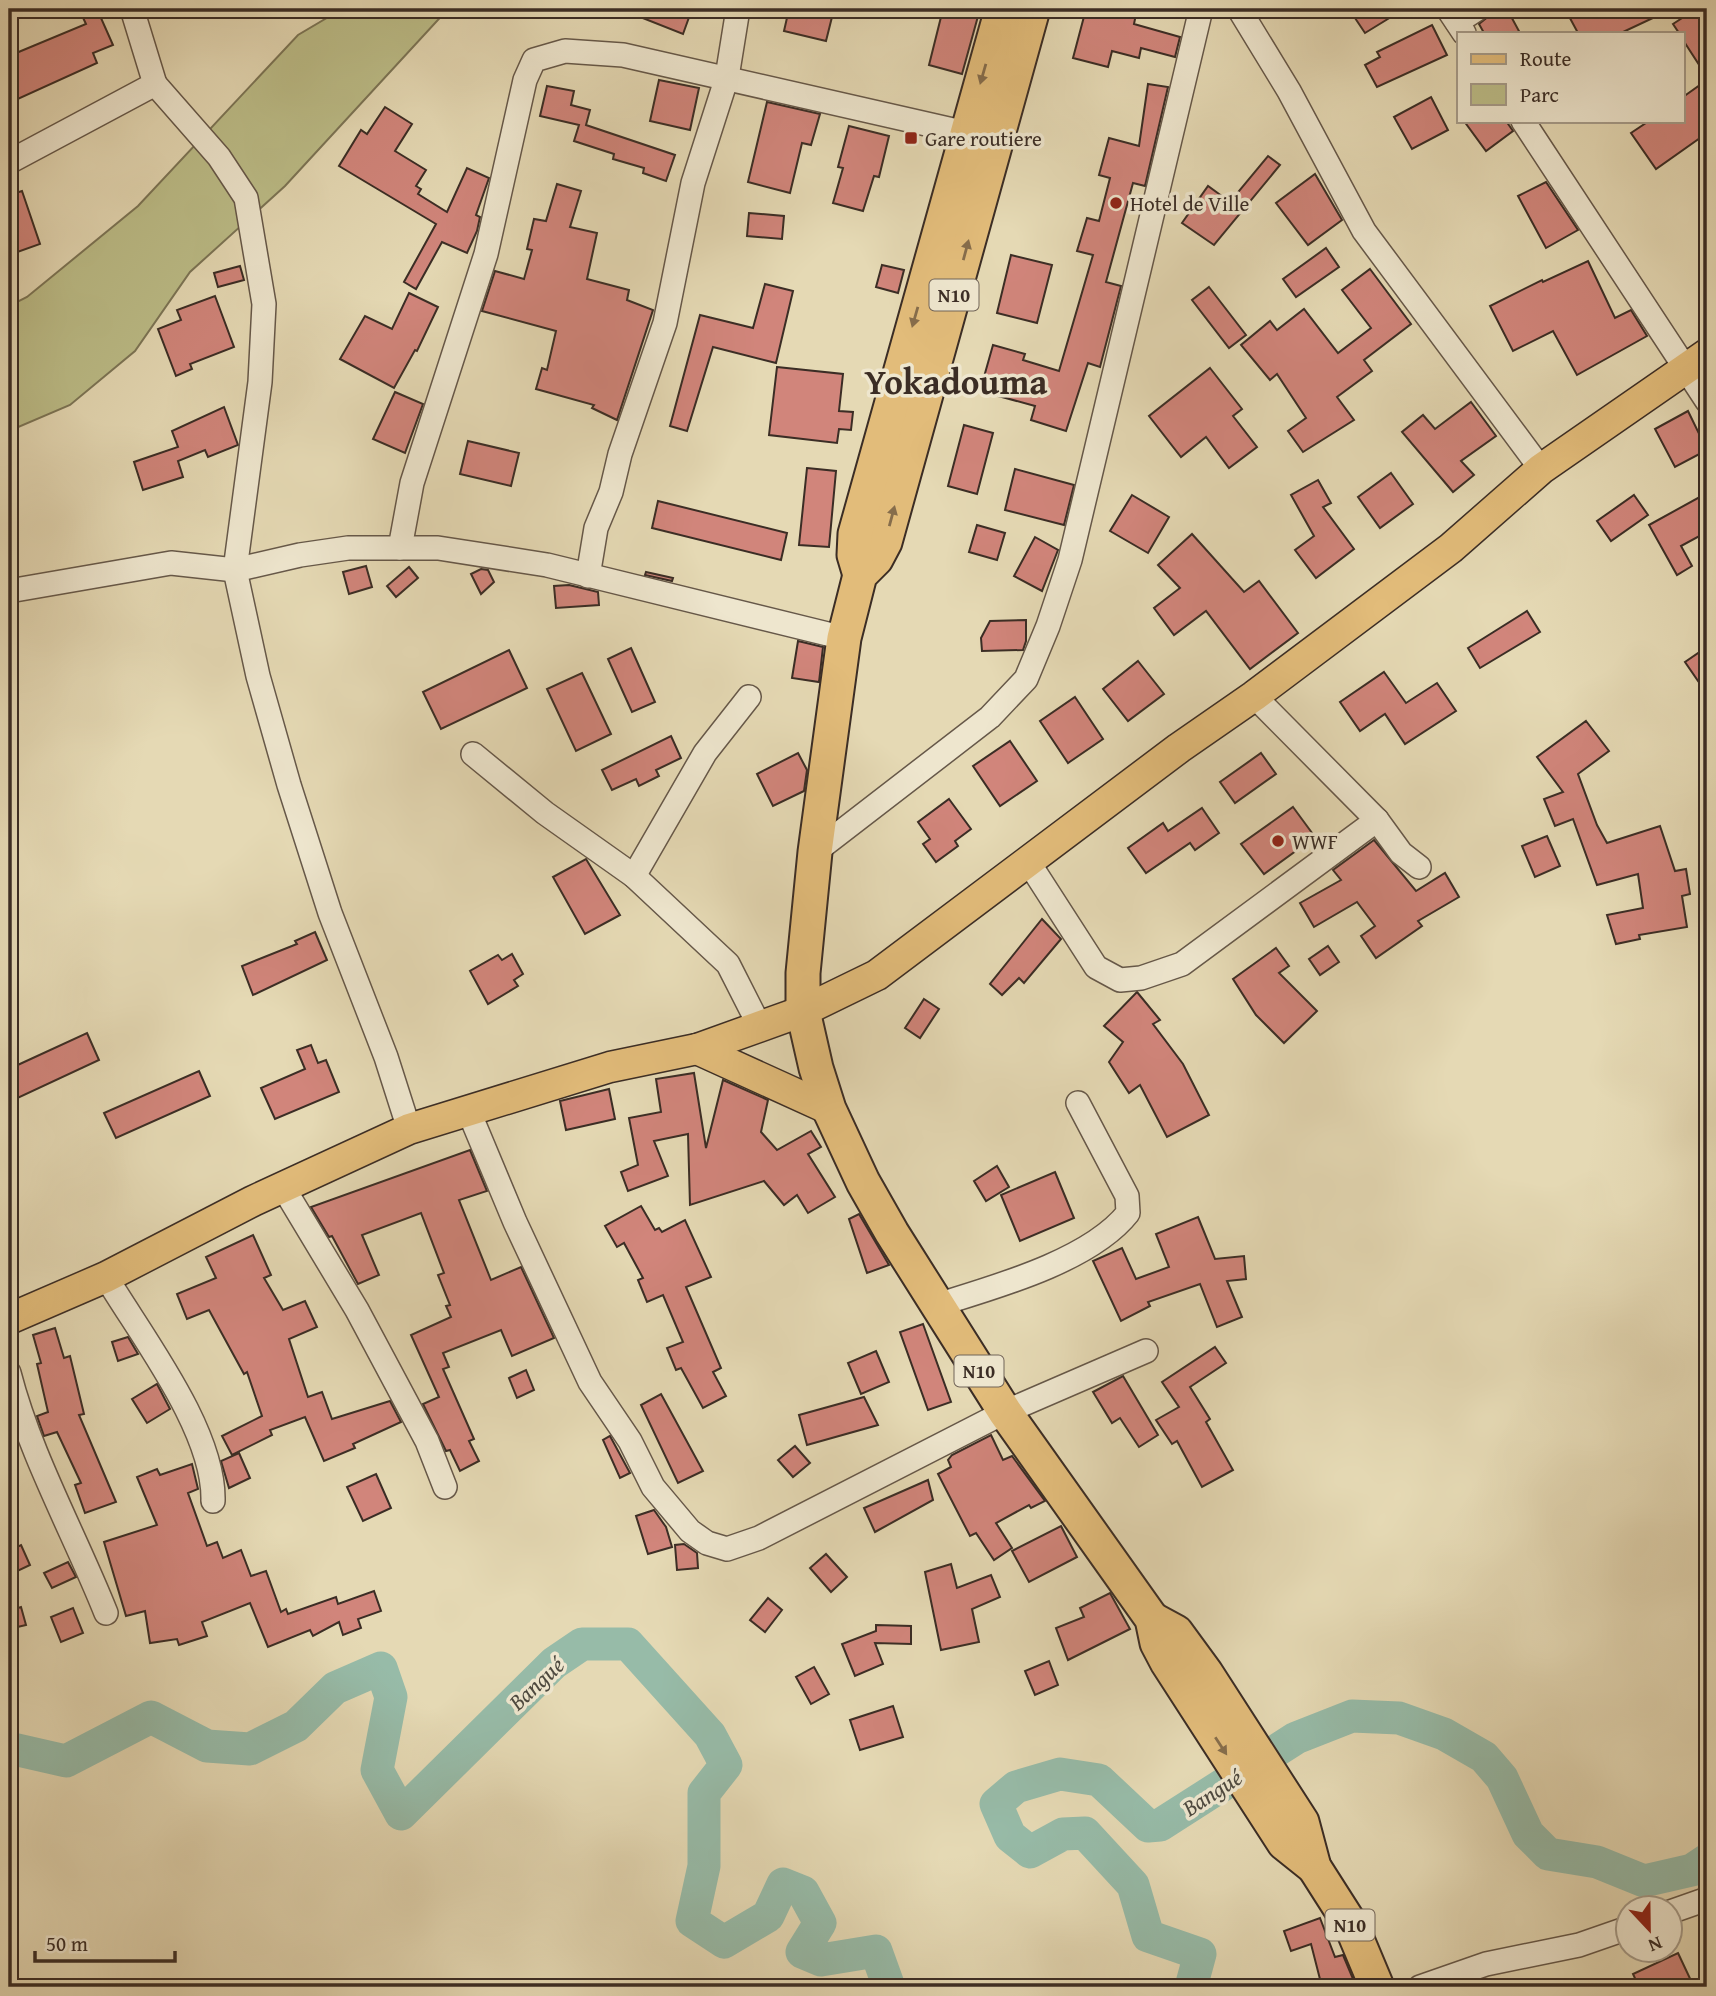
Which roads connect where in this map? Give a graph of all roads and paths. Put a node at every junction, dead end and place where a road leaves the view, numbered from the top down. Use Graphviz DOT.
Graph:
graph roads {
  1 [pos="132,9"];
  2 [pos="738,9"];
  3 [pos="1002,9"];
  4 [pos="1033,9"];
  5 [pos="1201,9"];
  6 [pos="1239,9"];
  7 [pos="1477,9"];
  8 [pos="1456,21"];
  9 [pos="727,78"];
  10 [pos="155,84"];
  11 [pos="1524,122"];
  12 [pos="966,133"];
  13 [pos="9,162"];
  14 [pos="1697,361"];
  15 [pos="1707,401"];
  16 [pos="1541,468"];
  17 [pos="400,548"];
  18 [pos="235,570"];
  19 [pos="860,575"];
  20 [pos="588,576"];
  21 [pos="9,591"];
  22 [pos="844,638"];
  23 [pos="749,696"];
  24 [pos="1254,696"];
  25 [pos="473,754"];
  26 [pos="1377,820"];
  27 [pos="815,852"];
  28 [pos="1029,863"];
  29 [pos="1419,867"];
  30 [pos="634,876"];
  31 [pos="803,1011"];
  32 [pos="761,1027"];
  33 [pos="697,1049"];
  34 [pos="1078,1103"];
  35 [pos="829,1109"];
  36 [pos="469,1112"];
  37 [pos="409,1129"];
  38 [pos="283,1187"];
  39 [pos="106,1277"];
  40 [pos="937,1305"];
  41 [pos="9,1319"];
  42 [pos="1146,1351"];
  43 [pos="9,1373"];
  44 [pos="1005,1412"];
  45 [pos="445,1488"];
  46 [pos="214,1501"];
  47 [pos="106,1613"];
  48 [pos="1707,1899"];
  49 [pos="1684,1907"];
  50 [pos="1614,1933"];
  51 [pos="1379,1985"];
  52 [pos="1420,1987"];
  1 -- 10 [label="street"];
  2 -- 9 [label="street"];
  3 -- 12 [label="highway, N10, one-way"];
  19 -- 4 [label="highway, N10, one-way"];
  5 -- 27 [label="street"];
  6 -- 16 [label="street"];
  7 -- 8 [label="street"];
  9 -- 12 [label="street"];
  9 -- 17 [label="street"];
  9 -- 20 [label="street"];
  10 -- 13 [label="street"];
  10 -- 18 [label="street"];
  11 -- 14 [label="street"];
  12 -- 19 [label="highway, N10, one-way"];
  14 -- 15 [label="street"];
  14 -- 16 [label="main road"];
  16 -- 24 [label="main road"];
  17 -- 18 [label="street"];
  17 -- 20 [label="street"];
  18 -- 21 [label="street"];
  18 -- 37 [label="street"];
  19 -- 22 [label="highway, N10"];
  20 -- 22 [label="street"];
  22 -- 27 [label="highway, N10"];
  23 -- 30 [label="street"];
  24 -- 26 [label="street"];
  24 -- 28 [label="main road"];
  25 -- 30 [label="street"];
  26 -- 28 [label="street"];
  26 -- 29 [label="street"];
  27 -- 31 [label="highway, N10"];
  28 -- 31 [label="main road"];
  30 -- 32 [label="street"];
  31 -- 32 [label="main road"];
  31 -- 35 [label="highway, N10"];
  32 -- 33 [label="main road"];
  33 -- 35 [label="main road"];
  33 -- 36 [label="main road"];
  34 -- 40 [label="street"];
  35 -- 40 [label="highway, N10"];
  36 -- 37 [label="main road"];
  36 -- 44 [label="street"];
  37 -- 38 [label="main road"];
  38 -- 39 [label="main road"];
  38 -- 45 [label="street"];
  39 -- 41 [label="main road"];
  39 -- 46 [label="street"];
  40 -- 44 [label="highway, N10"];
  42 -- 44 [label="street"];
  43 -- 47 [label="street"];
  44 -- 51 [label="highway, N10"];
  48 -- 49 [label="street"];
  50 -- 52 [label="street"];
}
